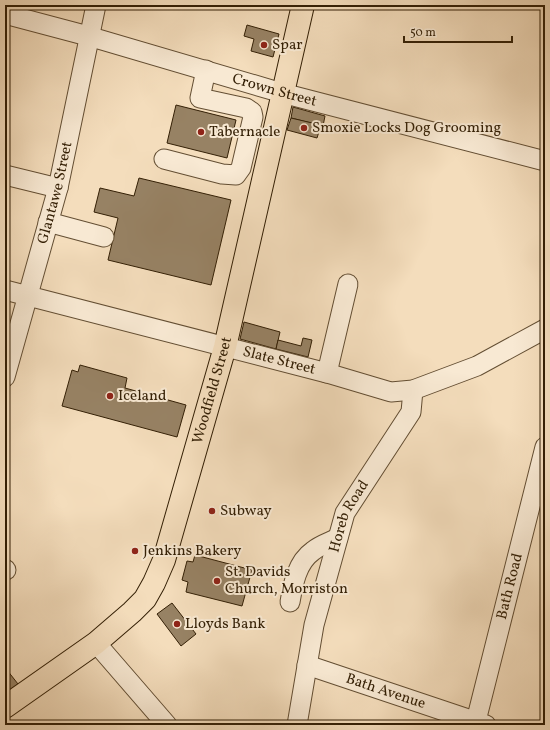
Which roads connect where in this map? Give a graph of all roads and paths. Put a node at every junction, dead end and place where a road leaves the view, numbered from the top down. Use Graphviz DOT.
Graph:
graph roads {
  1 [pos="96,5"];
  2 [pos="303,5"];
  3 [pos="26,12"];
  4 [pos="5,14"];
  5 [pos="88,36"];
  6 [pos="206,70"];
  7 [pos="282,93"];
  8 [pos="164,159"];
  9 [pos="545,161"];
  10 [pos="5,175"];
  11 [pos="58,188"];
  12 [pos="48,222"];
  13 [pos="104,237"];
  14 [pos="348,284"];
  15 [pos="5,290"];
  16 [pos="29,296"];
  17 [pos="545,329"];
  18 [pos="225,347"];
  19 [pos="326,373"];
  20 [pos="5,378"];
  21 [pos="413,390"];
  22 [pos="545,448"];
  23 [pos="338,538"];
  24 [pos="290,602"];
  25 [pos="96,643"];
  26 [pos="307,665"];
  27 [pos="5,707"];
  28 [pos="479,724"];
  29 [pos="167,725"];
  30 [pos="297,725"];
  1 -- 5 [label="street, Glantawe Street"];
  2 -- 7 [label="main road, Woodfield Street"];
  3 -- 4 [label="street, Crown Street"];
  3 -- 5 [label="street, Crown Street"];
  5 -- 6 [label="street, Crown Street"];
  5 -- 11 [label="street, Glantawe Street"];
  6 -- 7 [label="street, Crown Street"];
  6 -- 8 [label="street"];
  7 -- 9 [label="street, Crown Street"];
  7 -- 18 [label="main road, Woodfield Street"];
  10 -- 11 [label="street"];
  11 -- 12 [label="street, Glantawe Street"];
  12 -- 13 [label="street"];
  12 -- 16 [label="street, Glantawe Street"];
  14 -- 19 [label="street"];
  15 -- 16 [label="street, Slate Street"];
  16 -- 18 [label="street, Slate Street"];
  16 -- 20 [label="street, Glantawe Street"];
  17 -- 21 [label="street, Slate Street"];
  18 -- 19 [label="street, Slate Street"];
  18 -- 25 [label="main road, Woodfield Street"];
  19 -- 21 [label="street, Slate Street"];
  21 -- 23 [label="street, Horeb Road"];
  22 -- 28 [label="street, Bath Road"];
  23 -- 24 [label="street"];
  23 -- 26 [label="street, Horeb Road"];
  25 -- 27 [label="main road, Woodfield Street"];
  25 -- 29 [label="street"];
  26 -- 28 [label="street, Bath Avenue"];
  26 -- 30 [label="street, Horeb Road"];
}
